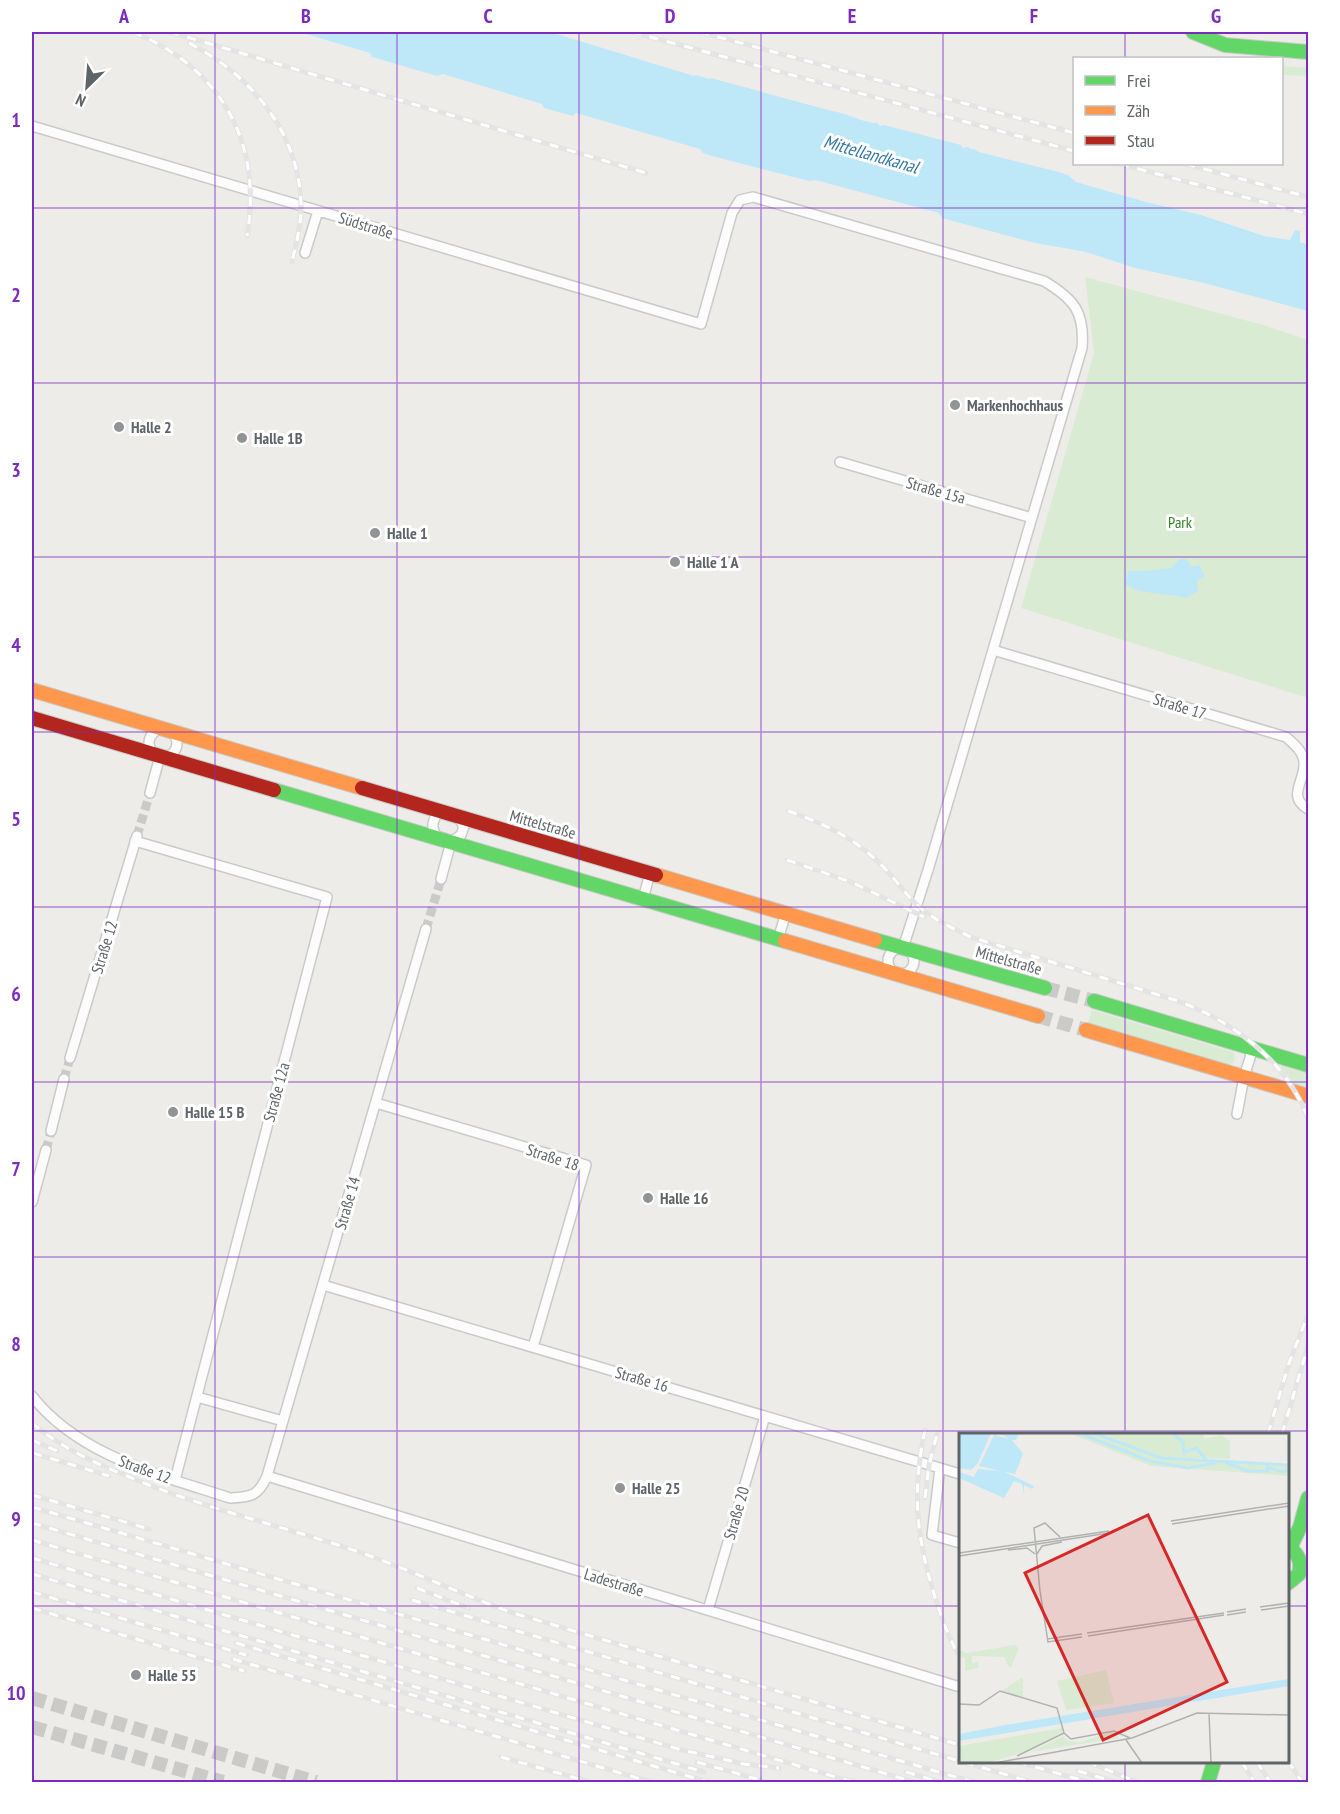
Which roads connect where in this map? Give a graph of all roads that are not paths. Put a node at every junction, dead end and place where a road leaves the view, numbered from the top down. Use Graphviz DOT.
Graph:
graph roads {
  1 [pos="1193,32"];
  2 [pos="1308,52"];
  3 [pos="32,126"];
  4 [pos="318,211"];
  5 [pos="305,253"];
  6 [pos="840,462"];
  7 [pos="1032,518"];
  8 [pos="993,650"];
  9 [pos="32,690"];
  10 [pos="32,718"];
  11 [pos="168,730"];
  12 [pos="160,756"];
  13 [pos="150,793"];
  14 [pos="1308,809"];
  15 [pos="451,814"];
  16 [pos="136,838"];
  17 [pos="437,838"];
  18 [pos="451,842"];
  19 [pos="650,873"];
  20 [pos="441,879"];
  21 [pos="643,899"];
  22 [pos="786,913"];
  23 [pos="426,929"];
  24 [pos="778,939"];
  25 [pos="903,948"];
  26 [pos="898,974"];
  27 [pos="1045,987"];
  28 [pos="1094,1001"];
  29 [pos="1038,1016"];
  30 [pos="1086,1030"];
  31 [pos="1253,1048"];
  32 [pos="70,1058"];
  33 [pos="1308,1065"];
  34 [pos="1244,1077"];
  35 [pos="64,1079"];
  36 [pos="1308,1096"];
  37 [pos="376,1103"];
  38 [pos="1237,1114"];
  39 [pos="51,1131"];
  40 [pos="46,1150"];
  41 [pos="32,1202"];
  42 [pos="323,1285"];
  43 [pos="533,1347"];
  44 [pos="197,1397"];
  45 [pos="33,1399"];
  46 [pos="765,1416"];
  47 [pos="284,1421"];
  48 [pos="940,1468"];
  49 [pos="959,1474"];
  50 [pos="267,1476"];
  51 [pos="175,1480"];
  52 [pos="1308,1498"];
  53 [pos="959,1543"];
  54 [pos="1289,1548"];
  55 [pos="1298,1578"];
  56 [pos="708,1610"];
  57 [pos="959,1687"];
  58 [pos="1213,1763"];
  59 [pos="1208,1782"];
  1 -- 2 [label="street"];
  3 -- 4 [label="street, Südstraße"];
  4 -- 5 [label="street"];
  4 -- 7 [label="street, Südstraße"];
  6 -- 7 [label="street, Straße 15a"];
  7 -- 8 [label="street"];
  8 -- 14 [label="street, Straße 17"];
  8 -- 25 [label="street"];
  9 -- 11 [label="street, Mittelstraße"];
  10 -- 12 [label="street"];
  11 -- 12 [label="street"];
  11 -- 12 [label="street"];
  11 -- 15 [label="street, Mittelstraße"];
  12 -- 13 [label="street"];
  12 -- 17 [label="street"];
  15 -- 17 [label="street"];
  15 -- 18 [label="street"];
  15 -- 19 [label="street, Mittelstraße"];
  16 -- 32 [label="street, Straße 12"];
  16 -- 44 [label="street, Straße 12a"];
  17 -- 18 [label="street"];
  18 -- 20 [label="street"];
  18 -- 21 [label="street"];
  19 -- 21 [label="street"];
  19 -- 22 [label="street, Mittelstraße"];
  21 -- 24 [label="street"];
  22 -- 24 [label="street"];
  22 -- 25 [label="street, Mittelstraße"];
  23 -- 37 [label="street, Straße 14"];
  24 -- 26 [label="street"];
  25 -- 26 [label="street"];
  25 -- 26 [label="street"];
  25 -- 27 [label="street, Mittelstraße"];
  26 -- 29 [label="street"];
  28 -- 31 [label="street"];
  30 -- 34 [label="street"];
  31 -- 33 [label="street"];
  31 -- 34 [label="street"];
  34 -- 36 [label="street"];
  34 -- 38 [label="street"];
  35 -- 39 [label="street"];
  37 -- 42 [label="street, Straße 14"];
  37 -- 43 [label="street, Straße 18"];
  40 -- 41 [label="street"];
  42 -- 43 [label="street, Straße 16"];
  42 -- 47 [label="street, Straße 14"];
  43 -- 46 [label="street, Straße 16"];
  44 -- 47 [label="street"];
  44 -- 51 [label="street, Straße 12a"];
  45 -- 51 [label="street, Straße 12"];
  46 -- 48 [label="street, Straße 16"];
  46 -- 56 [label="street, Straße 20"];
  47 -- 50 [label="street, Straße 14"];
  48 -- 49 [label="street, Straße 16"];
  48 -- 53 [label="street"];
  50 -- 51 [label="street, Straße 12"];
  50 -- 56 [label="street, Ladestraße"];
  52 -- 54 [label="street"];
  54 -- 55 [label="street"];
  56 -- 57 [label="street, Ladestraße"];
  58 -- 59 [label="street"];
}
